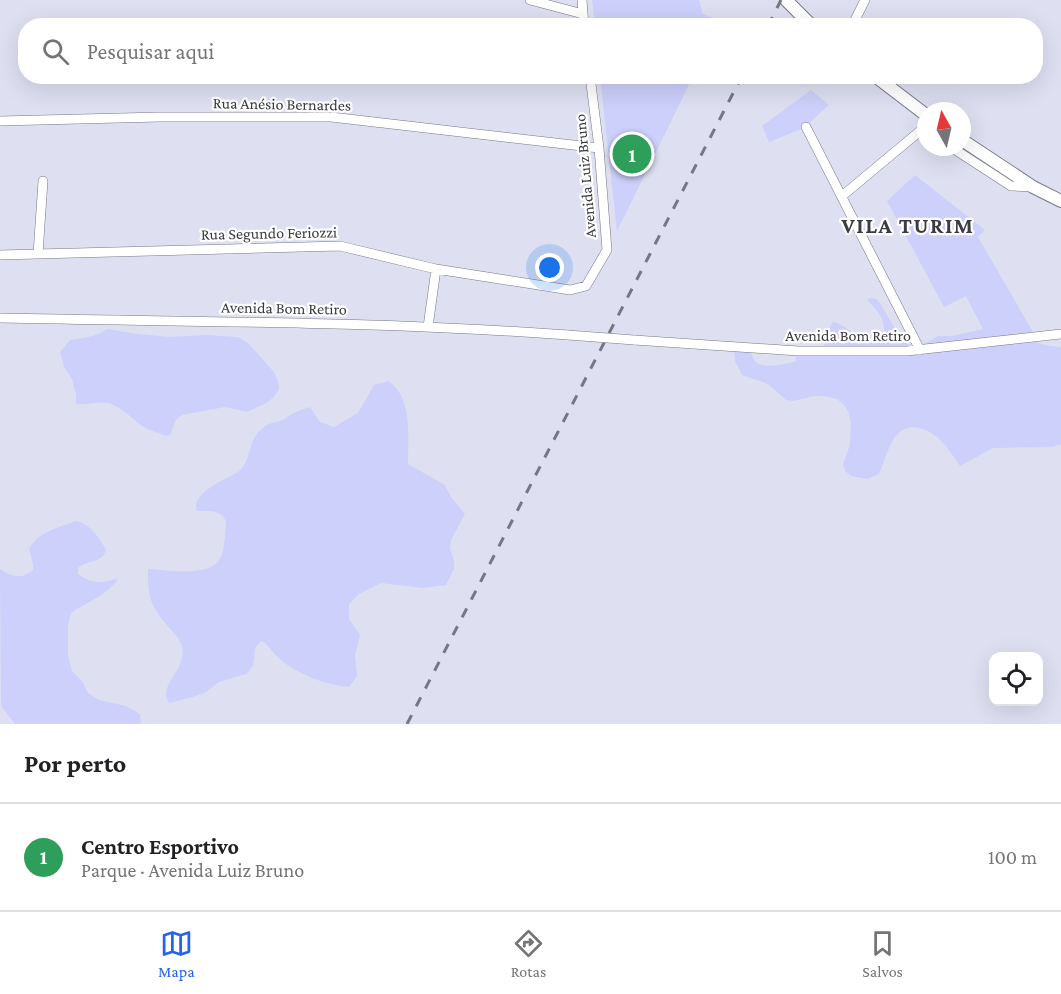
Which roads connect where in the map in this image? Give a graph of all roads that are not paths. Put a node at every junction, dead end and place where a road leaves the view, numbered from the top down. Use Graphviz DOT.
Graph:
graph roads {
  1 [pos="530,0"];
  2 [pos="582,0"];
  3 [pos="786,0"];
  4 [pos="865,0"];
  5 [pos="583,14"];
  6 [pos="583,18"];
  7 [pos="804,18"];
  8 [pos="856,18"];
  9 [pos="591,84"];
  10 [pos="885,84"];
  11 [pos="917,108"];
  12 [pos="0,121"];
  13 [pos="806,128"];
  14 [pos="917,135"];
  15 [pos="971,146"];
  16 [pos="598,148"];
  17 [pos="965,156"];
  18 [pos="44,181"];
  19 [pos="1033,187"];
  20 [pos="842,196"];
  21 [pos="1061,201"];
  22 [pos="38,254"];
  23 [pos="0,255"];
  24 [pos="436,269"];
  25 [pos="570,290"];
  26 [pos="0,318"];
  27 [pos="428,327"];
  28 [pos="1061,334"];
  29 [pos="920,350"];
  1 -- 5 [label="street"];
  2 -- 5 [label="street"];
  3 -- 7 [label="street"];
  4 -- 8 [label="street"];
  5 -- 6 [label="street"];
  9 -- 16 [label="street, Avenida Luiz Bruno"];
  10 -- 11 [label="street"];
  12 -- 16 [label="street, Rua Anésio Bernardes"];
  13 -- 20 [label="street"];
  14 -- 20 [label="street"];
  15 -- 19 [label="street"];
  16 -- 25 [label="street, Avenida Luiz Bruno"];
  17 -- 19 [label="street"];
  18 -- 22 [label="street"];
  19 -- 21 [label="street"];
  20 -- 29 [label="street"];
  22 -- 23 [label="street, Rua Segundo Feriozzi"];
  22 -- 24 [label="street, Rua Segundo Feriozzi"];
  24 -- 25 [label="street, Rua Segundo Feriozzi"];
  24 -- 27 [label="street"];
  26 -- 27 [label="street, Avenida Bom Retiro"];
  27 -- 29 [label="street, Avenida Bom Retiro, bridge"];
  28 -- 29 [label="street, Avenida Bom Retiro"];
}
